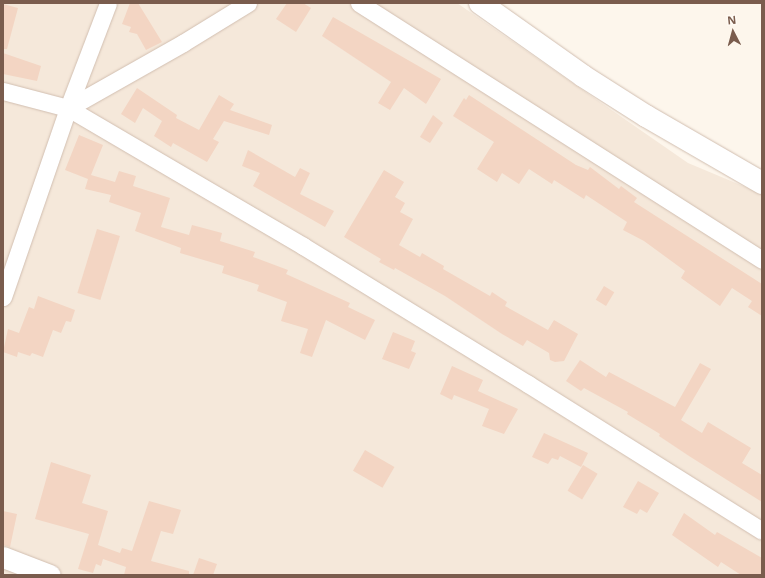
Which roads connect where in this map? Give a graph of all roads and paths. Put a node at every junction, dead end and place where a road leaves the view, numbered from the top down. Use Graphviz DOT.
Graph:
graph roads {
  1 [pos="108,3"];
  2 [pos="248,3"];
  3 [pos="359,3"];
  4 [pos="480,3"];
  5 [pos="3,91"];
  6 [pos="68,108"];
  7 [pos="762,183"];
  8 [pos="762,260"];
  9 [pos="3,296"];
  10 [pos="762,532"];
  11 [pos="3,557"];
  12 [pos="50,575"];
  1 -- 6 [label="street"];
  2 -- 6 [label="street"];
  3 -- 8 [label="street"];
  4 -- 7 [label="main road"];
  5 -- 6 [label="street"];
  6 -- 9 [label="street"];
  6 -- 10 [label="street"];
  11 -- 12 [label="street"];
}
